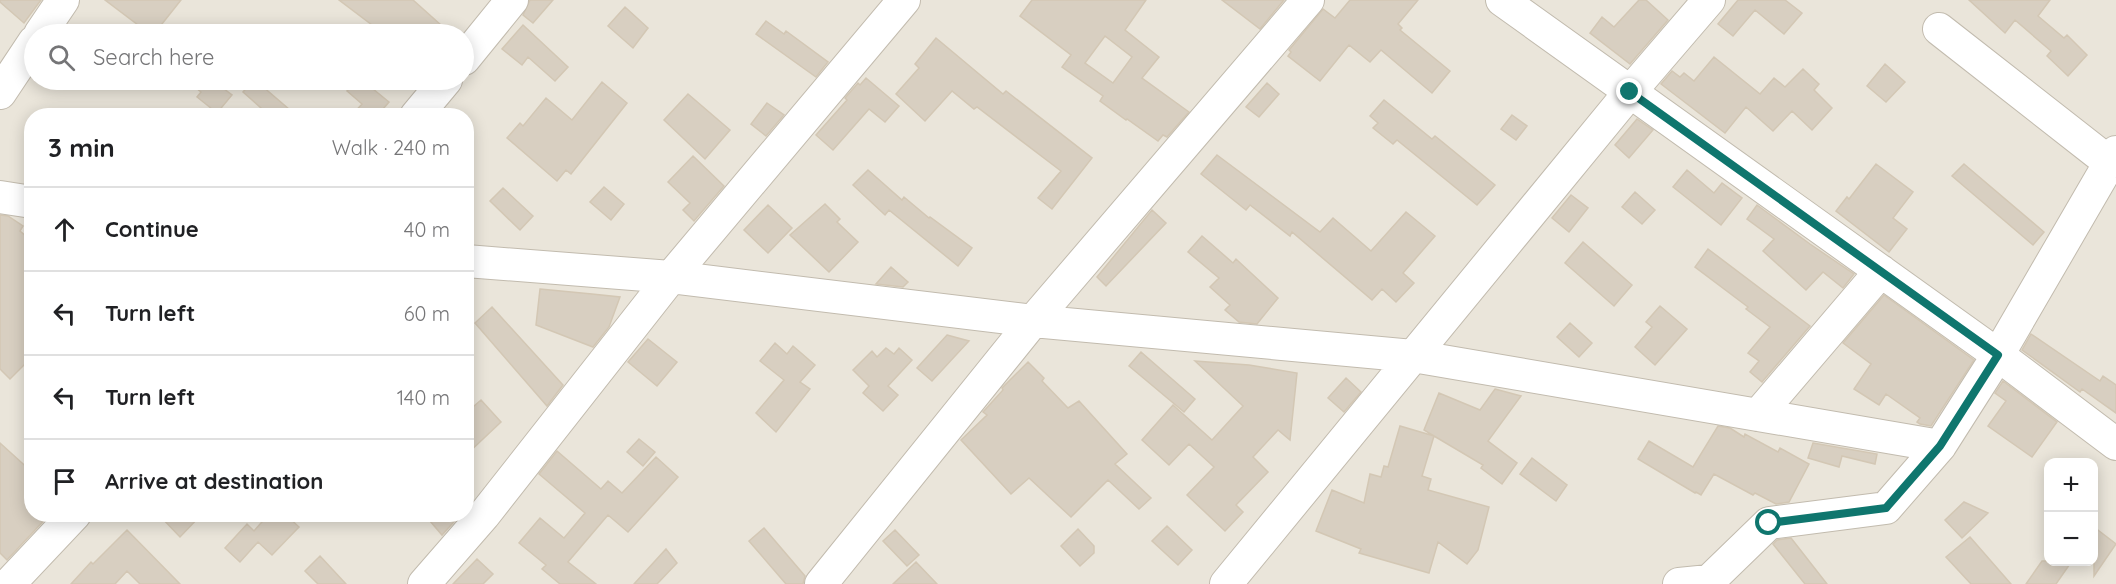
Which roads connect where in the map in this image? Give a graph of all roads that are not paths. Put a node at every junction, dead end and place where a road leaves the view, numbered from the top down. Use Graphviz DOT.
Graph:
graph roads {
  1 [pos="512,0"];
  2 [pos="904,0"];
  3 [pos="1308,0"];
  4 [pos="1502,0"];
  5 [pos="1709,0"];
  6 [pos="57,3"];
  7 [pos="45,24"];
  8 [pos="1939,29"];
  9 [pos="474,47"];
  10 [pos="24,57"];
  11 [pos="438,90"];
  12 [pos="1630,92"];
  13 [pos="0,93"];
  14 [pos="423,108"];
  15 [pos="2113,157"];
  16 [pos="0,197"];
  17 [pos="24,201"];
  18 [pos="474,262"];
  19 [pos="1881,271"];
  20 [pos="670,277"];
  21 [pos="1033,321"];
  22 [pos="1998,355"];
  23 [pos="1413,356"];
  24 [pos="1758,415"];
  25 [pos="2116,444"];
  26 [pos="1940,446"];
  27 [pos="67,522"];
  28 [pos="1698,583"];
  29 [pos="9,584"];
  30 [pos="424,584"];
  31 [pos="821,584"];
  32 [pos="1226,584"];
  1 -- 9 [label="street"];
  2 -- 20 [label="street"];
  3 -- 21 [label="street"];
  4 -- 12 [label="street"];
  5 -- 12 [label="street"];
  6 -- 7 [label="street"];
  8 -- 15 [label="street"];
  10 -- 13 [label="street"];
  11 -- 14 [label="street"];
  12 -- 19 [label="street"];
  12 -- 23 [label="street"];
  15 -- 22 [label="street"];
  16 -- 17 [label="street"];
  18 -- 20 [label="street"];
  19 -- 22 [label="street"];
  19 -- 24 [label="street"];
  20 -- 21 [label="street"];
  20 -- 30 [label="street"];
  21 -- 23 [label="street"];
  21 -- 31 [label="street"];
  22 -- 25 [label="street"];
  22 -- 26 [label="street"];
  23 -- 24 [label="street"];
  23 -- 32 [label="street"];
  24 -- 26 [label="street"];
  26 -- 28 [label="street"];
  27 -- 29 [label="street"];
}
